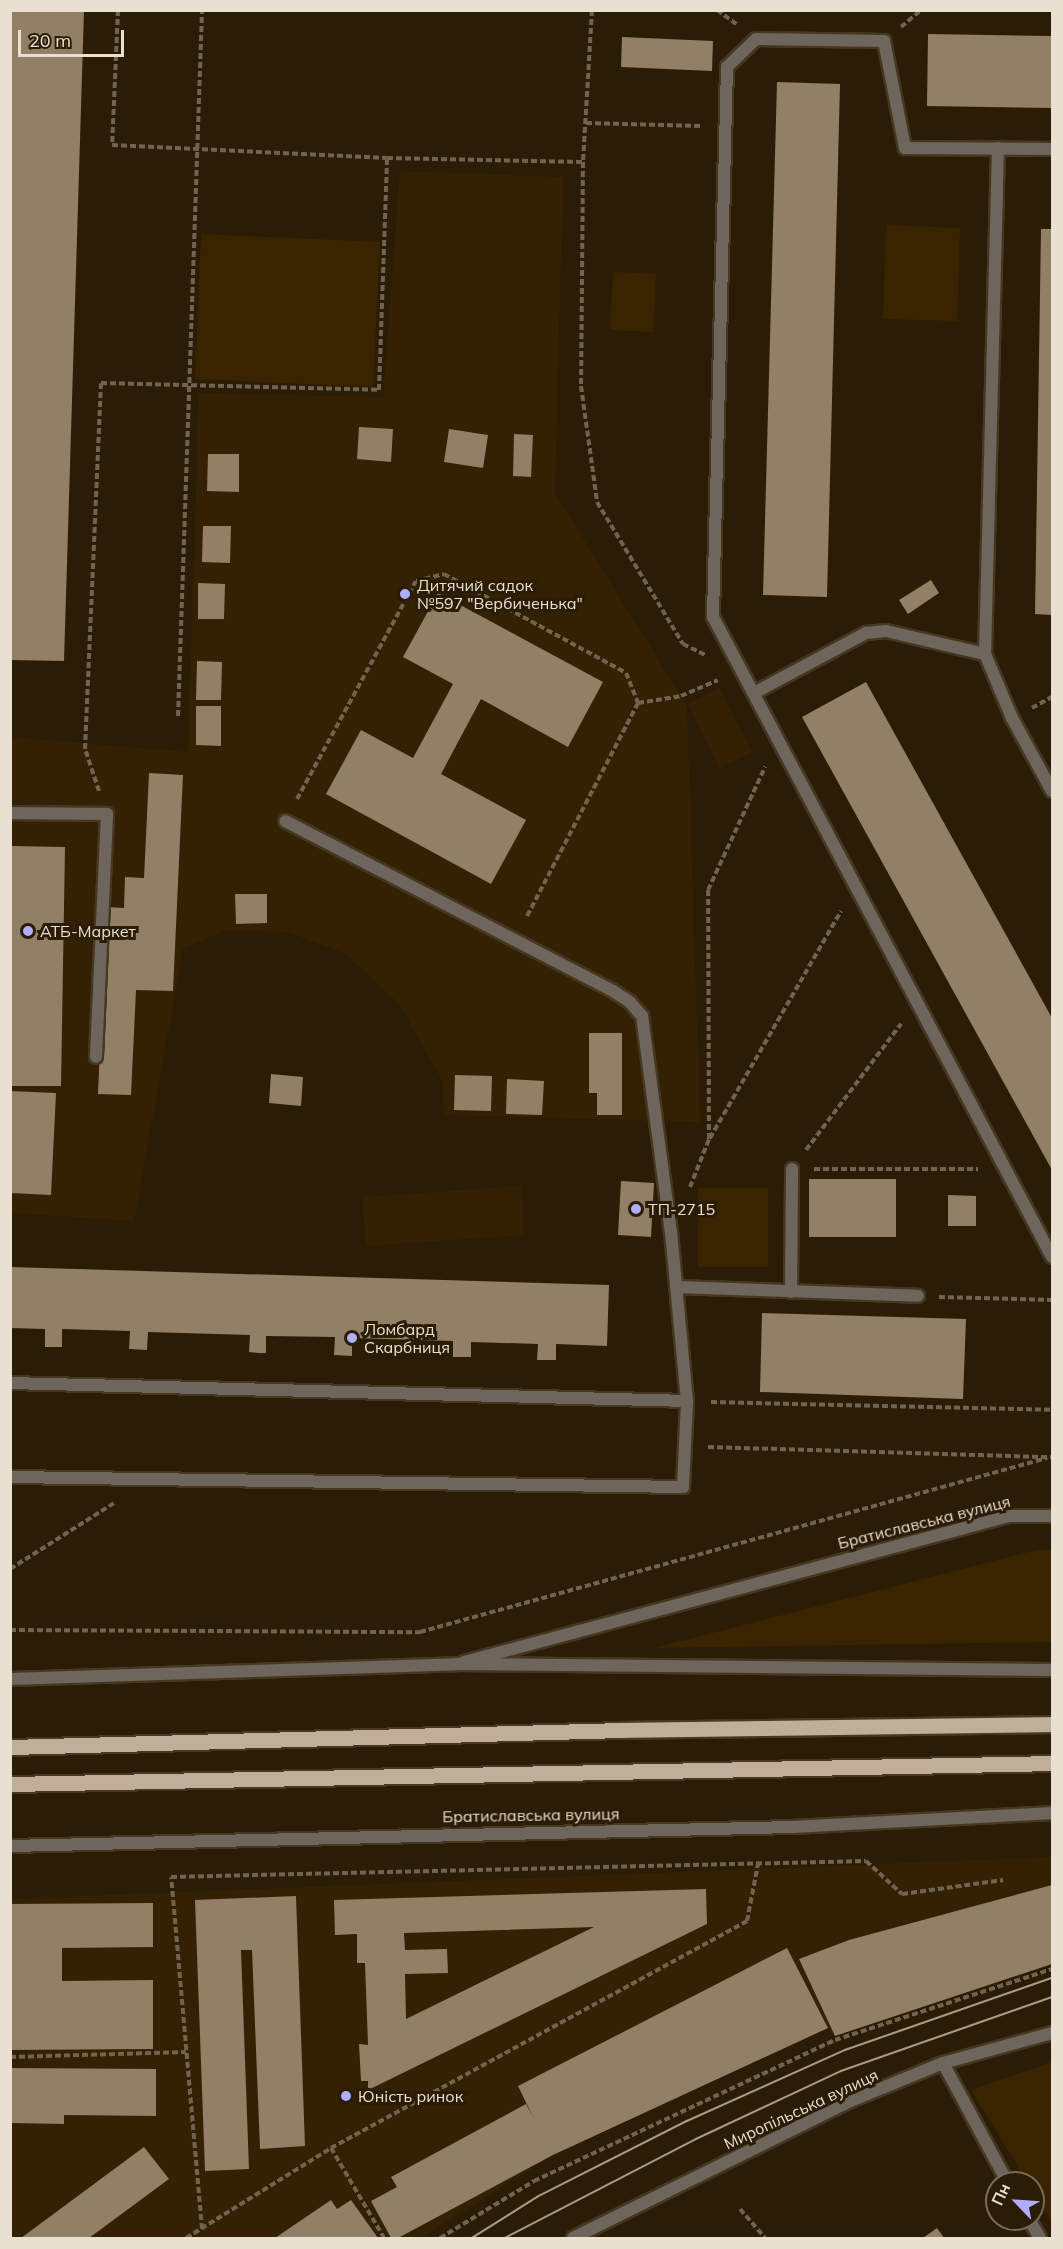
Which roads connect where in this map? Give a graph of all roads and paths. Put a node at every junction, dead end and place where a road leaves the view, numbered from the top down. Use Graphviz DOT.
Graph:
graph roads {
  1 [pos="118,10"];
  2 [pos="202,10"];
  3 [pos="592,10"];
  4 [pos="585,123"];
  5 [pos="723,127"];
  6 [pos="998,148"];
  7 [pos="1053,148"];
  8 [pos="198,149"];
  9 [pos="387,158"];
  10 [pos="583,162"];
  11 [pos="189,385"];
  12 [pos="985,654"];
  13 [pos="738,672"];
  14 [pos="754,693"];
  15 [pos="638,703"];
  16 [pos="178,716"];
  17 [pos="778,739"];
  18 [pos="1053,791"];
  19 [pos="10,813"];
  20 [pos="107,814"];
  21 [pos="285,821"];
  22 [pos="855,886"];
  23 [pos="515,941"];
  24 [pos="917,1002"];
  25 [pos="96,1057"];
  26 [pos="709,1139"];
  27 [pos="792,1169"];
  28 [pos="1006,1169"];
  29 [pos="688,1191"];
  30 [pos="1053,1257"];
  31 [pos="676,1287"];
  32 [pos="791,1292"];
  33 [pos="918,1296"];
  34 [pos="1053,1300"];
  35 [pos="10,1383"];
  36 [pos="687,1401"];
  37 [pos="1053,1410"];
  38 [pos="685,1446"];
  39 [pos="1053,1457"];
  40 [pos="1047,1458"];
  41 [pos="10,1477"];
  42 [pos="148,1482"];
  43 [pos="1053,1516"];
  44 [pos="10,1569"];
  45 [pos="10,1630"];
  46 [pos="457,1664"];
  47 [pos="1053,1670"];
  48 [pos="10,1679"];
  49 [pos="1053,1724"];
  50 [pos="10,1747"];
  51 [pos="1053,1762"];
  52 [pos="10,1784"];
  53 [pos="1053,1813"];
  54 [pos="10,1846"];
  55 [pos="758,1864"];
  56 [pos="1003,1880"];
  57 [pos="1053,1970"];
  58 [pos="1053,2033"];
  59 [pos="186,2052"];
  60 [pos="10,2057"];
  61 [pos="943,2063"];
  62 [pos="332,2148"];
  63 [pos="1002,2171"];
  64 [pos="740,2209"];
  65 [pos="202,2229"];
  66 [pos="186,2238"];
  67 [pos="384,2238"];
  68 [pos="440,2238"];
  69 [pos="573,2238"];
  70 [pos="765,2238"];
  1 -- 8 [label="path"];
  2 -- 8 [label="path"];
  3 -- 4 [label="path"];
  4 -- 5 [label="path"];
  4 -- 10 [label="path"];
  5 -- 6 [label="street"];
  5 -- 13 [label="street"];
  6 -- 7 [label="street"];
  6 -- 12 [label="street"];
  8 -- 9 [label="path"];
  8 -- 11 [label="path"];
  9 -- 10 [label="path"];
  9 -- 11 [label="path"];
  10 -- 13 [label="path"];
  11 -- 16 [label="path"];
  11 -- 20 [label="path"];
  12 -- 14 [label="street"];
  12 -- 18 [label="street"];
  13 -- 14 [label="street"];
  13 -- 15 [label="path"];
  14 -- 17 [label="street"];
  15 -- 21 [label="path"];
  15 -- 23 [label="path"];
  17 -- 22 [label="street"];
  17 -- 26 [label="path"];
  19 -- 20 [label="street"];
  20 -- 25 [label="street"];
  21 -- 23 [label="street"];
  22 -- 24 [label="street"];
  22 -- 26 [label="path"];
  23 -- 31 [label="street"];
  24 -- 27 [label="path"];
  24 -- 28 [label="street"];
  26 -- 29 [label="path"];
  27 -- 28 [label="path"];
  27 -- 32 [label="street"];
  28 -- 30 [label="street"];
  31 -- 32 [label="street"];
  31 -- 36 [label="street"];
  32 -- 33 [label="street"];
  33 -- 34 [label="path"];
  35 -- 36 [label="street"];
  36 -- 37 [label="path"];
  36 -- 38 [label="street"];
  38 -- 40 [label="path"];
  38 -- 42 [label="street"];
  39 -- 40 [label="path"];
  40 -- 45 [label="path"];
  41 -- 42 [label="street"];
  42 -- 44 [label="path"];
  43 -- 46 [label="street, Братиславська вулиця"];
  46 -- 47 [label="street, Братиславська вулиця"];
  46 -- 48 [label="street, Братиславська вулиця"];
  49 -- 50 [label="main road"];
  51 -- 52 [label="main road"];
  53 -- 54 [label="street, Братиславська вулиця"];
  55 -- 56 [label="path"];
  55 -- 59 [label="path"];
  55 -- 62 [label="path"];
  57 -- 68 [label="path"];
  58 -- 61 [label="street, Миропільська вулиця"];
  59 -- 60 [label="path"];
  59 -- 65 [label="path"];
  61 -- 63 [label="street"];
  61 -- 69 [label="street, Миропільська вулиця"];
  62 -- 65 [label="path"];
  62 -- 67 [label="path"];
  64 -- 70 [label="path"];
  65 -- 66 [label="path"];
}
